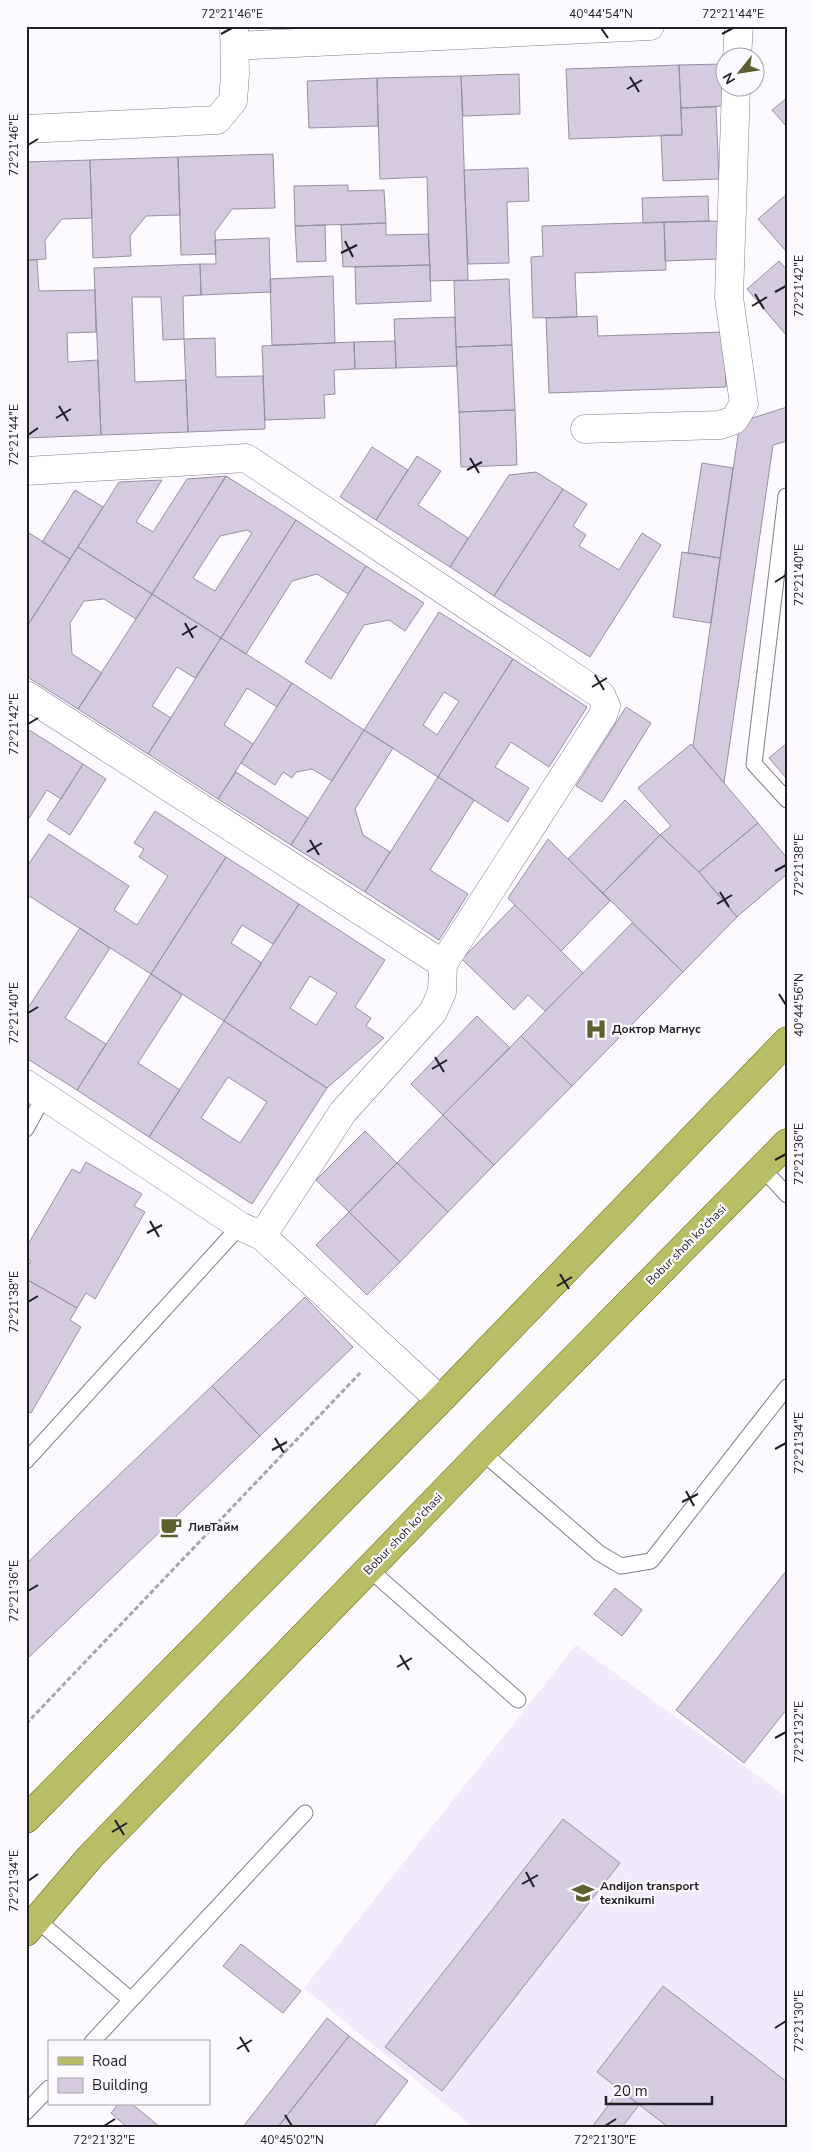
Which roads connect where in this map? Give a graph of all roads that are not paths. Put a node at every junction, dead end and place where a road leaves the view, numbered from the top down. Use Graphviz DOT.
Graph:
graph roads {
  1 [pos="650,26"];
  2 [pos="739,26"];
  3 [pos="234,36"];
  4 [pos="738,48"];
  5 [pos="736,98"];
  6 [pos="26,129"];
  7 [pos="586,429"];
  8 [pos="26,471"];
  9 [pos="786,496"];
  10 [pos="26,694"];
  11 [pos="787,800"];
  12 [pos="443,964"];
  13 [pos="787,1041"];
  14 [pos="35,1090"];
  15 [pos="26,1129"];
  16 [pos="787,1143"];
  17 [pos="762,1168"];
  18 [pos="787,1195"];
  19 [pos="251,1231"];
  20 [pos="787,1387"];
  21 [pos="440,1400"];
  22 [pos="482,1452"];
  23 [pos="26,1461"];
  24 [pos="369,1569"];
  25 [pos="518,1700"];
  26 [pos="305,1813"];
  27 [pos="26,1819"];
  28 [pos="32,1926"];
  29 [pos="130,2000"];
  30 [pos="94,2040"];
  31 [pos="48,2089"];
  32 [pos="26,2112"];
  1 -- 3 [label="street"];
  2 -- 4 [label="street"];
  3 -- 6 [label="street"];
  5 -- 7 [label="street"];
  8 -- 12 [label="street"];
  9 -- 11 [label="lane"];
  10 -- 12 [label="street"];
  12 -- 19 [label="street"];
  13 -- 21 [label="main road"];
  14 -- 15 [label="lane"];
  14 -- 19 [label="street"];
  16 -- 17 [label="main road, Bobur shoh ko'chasi"];
  17 -- 18 [label="lane"];
  17 -- 22 [label="main road, Bobur shoh ko'chasi"];
  19 -- 21 [label="street"];
  19 -- 23 [label="lane"];
  20 -- 22 [label="lane"];
  21 -- 27 [label="main road"];
  22 -- 24 [label="main road, Bobur shoh ko'chasi"];
  24 -- 25 [label="lane"];
  24 -- 28 [label="main road, Bobur shoh ko'chasi"];
  26 -- 29 [label="lane"];
  28 -- 29 [label="lane"];
  29 -- 30 [label="lane"];
  31 -- 32 [label="lane"];
}
